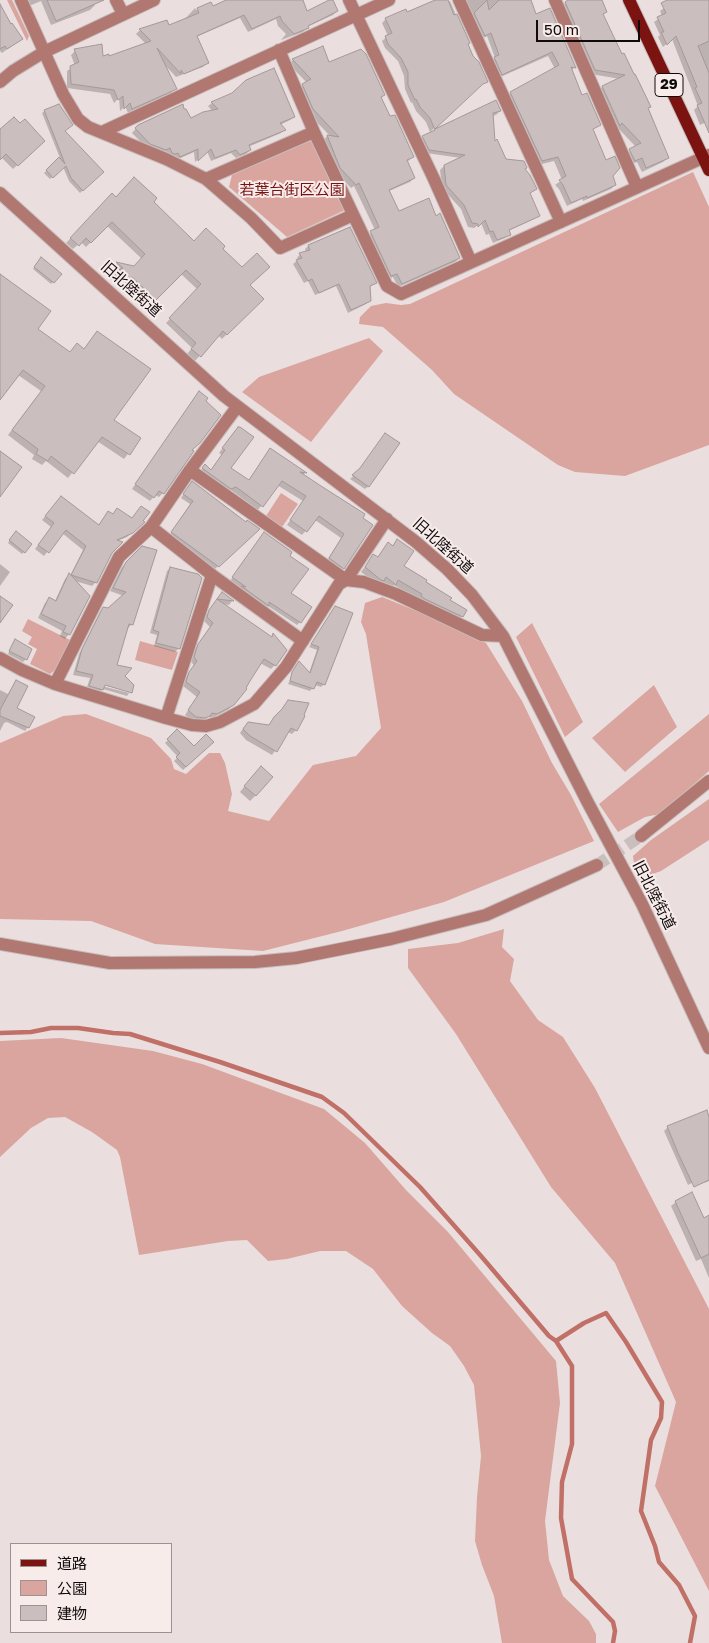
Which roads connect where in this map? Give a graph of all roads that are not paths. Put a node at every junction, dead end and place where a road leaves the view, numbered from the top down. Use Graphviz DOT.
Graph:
graph roads {
  1 [pos="21,0"];
  2 [pos="116,0"];
  3 [pos="154,0"];
  4 [pos="350,0"];
  5 [pos="389,0"];
  6 [pos="459,0"];
  7 [pos="555,0"];
  8 [pos="629,0"];
  9 [pos="123,14"];
  10 [pos="356,15"];
  11 [pos="279,50"];
  12 [pos="44,52"];
  13 [pos="0,82"];
  14 [pos="102,132"];
  15 [pos="314,132"];
  16 [pos="706,156"];
  17 [pos="709,170"];
  18 [pos="206,180"];
  19 [pos="637,187"];
  20 [pos="0,193"];
  21 [pos="353,214"];
  22 [pos="561,222"];
  23 [pos="471,262"];
  24 [pos="237,407"];
  25 [pos="190,470"];
  26 [pos="387,519"];
  27 [pos="151,528"];
  28 [pos="212,575"];
  29 [pos="346,580"];
  30 [pos="503,636"];
  31 [pos="303,642"];
  32 [pos="0,658"];
  33 [pos="55,684"];
  34 [pos="166,718"];
  35 [pos="709,781"];
  36 [pos="641,836"];
  37 [pos="597,865"];
  38 [pos="0,944"];
  39 [pos="709,1048"];
  1 -- 12 [label="street"];
  2 -- 9 [label="street"];
  3 -- 9 [label="street"];
  4 -- 10 [label="street"];
  5 -- 10 [label="street"];
  6 -- 22 [label="street"];
  7 -- 19 [label="street"];
  8 -- 16 [label="main road, 29"];
  9 -- 12 [label="street"];
  10 -- 11 [label="street"];
  10 -- 23 [label="street"];
  11 -- 14 [label="street"];
  11 -- 15 [label="street"];
  12 -- 13 [label="street"];
  12 -- 14 [label="street"];
  14 -- 18 [label="street"];
  15 -- 18 [label="street"];
  15 -- 21 [label="street"];
  16 -- 17 [label="main road, 29"];
  16 -- 19 [label="street"];
  18 -- 21 [label="street"];
  19 -- 22 [label="street"];
  20 -- 24 [label="street, 旧北陸街道"];
  21 -- 23 [label="street"];
  22 -- 23 [label="street"];
  24 -- 25 [label="street"];
  24 -- 26 [label="street, 旧北陸街道"];
  25 -- 27 [label="street"];
  25 -- 29 [label="street"];
  26 -- 29 [label="street"];
  26 -- 30 [label="street, 旧北陸街道"];
  27 -- 28 [label="street"];
  27 -- 33 [label="street"];
  28 -- 31 [label="street"];
  28 -- 34 [label="street"];
  29 -- 30 [label="street"];
  29 -- 31 [label="street"];
  30 -- 39 [label="street, 旧北陸街道"];
  31 -- 34 [label="street"];
  32 -- 33 [label="street"];
  33 -- 34 [label="street"];
  35 -- 36 [label="street"];
  37 -- 38 [label="street"];
}
